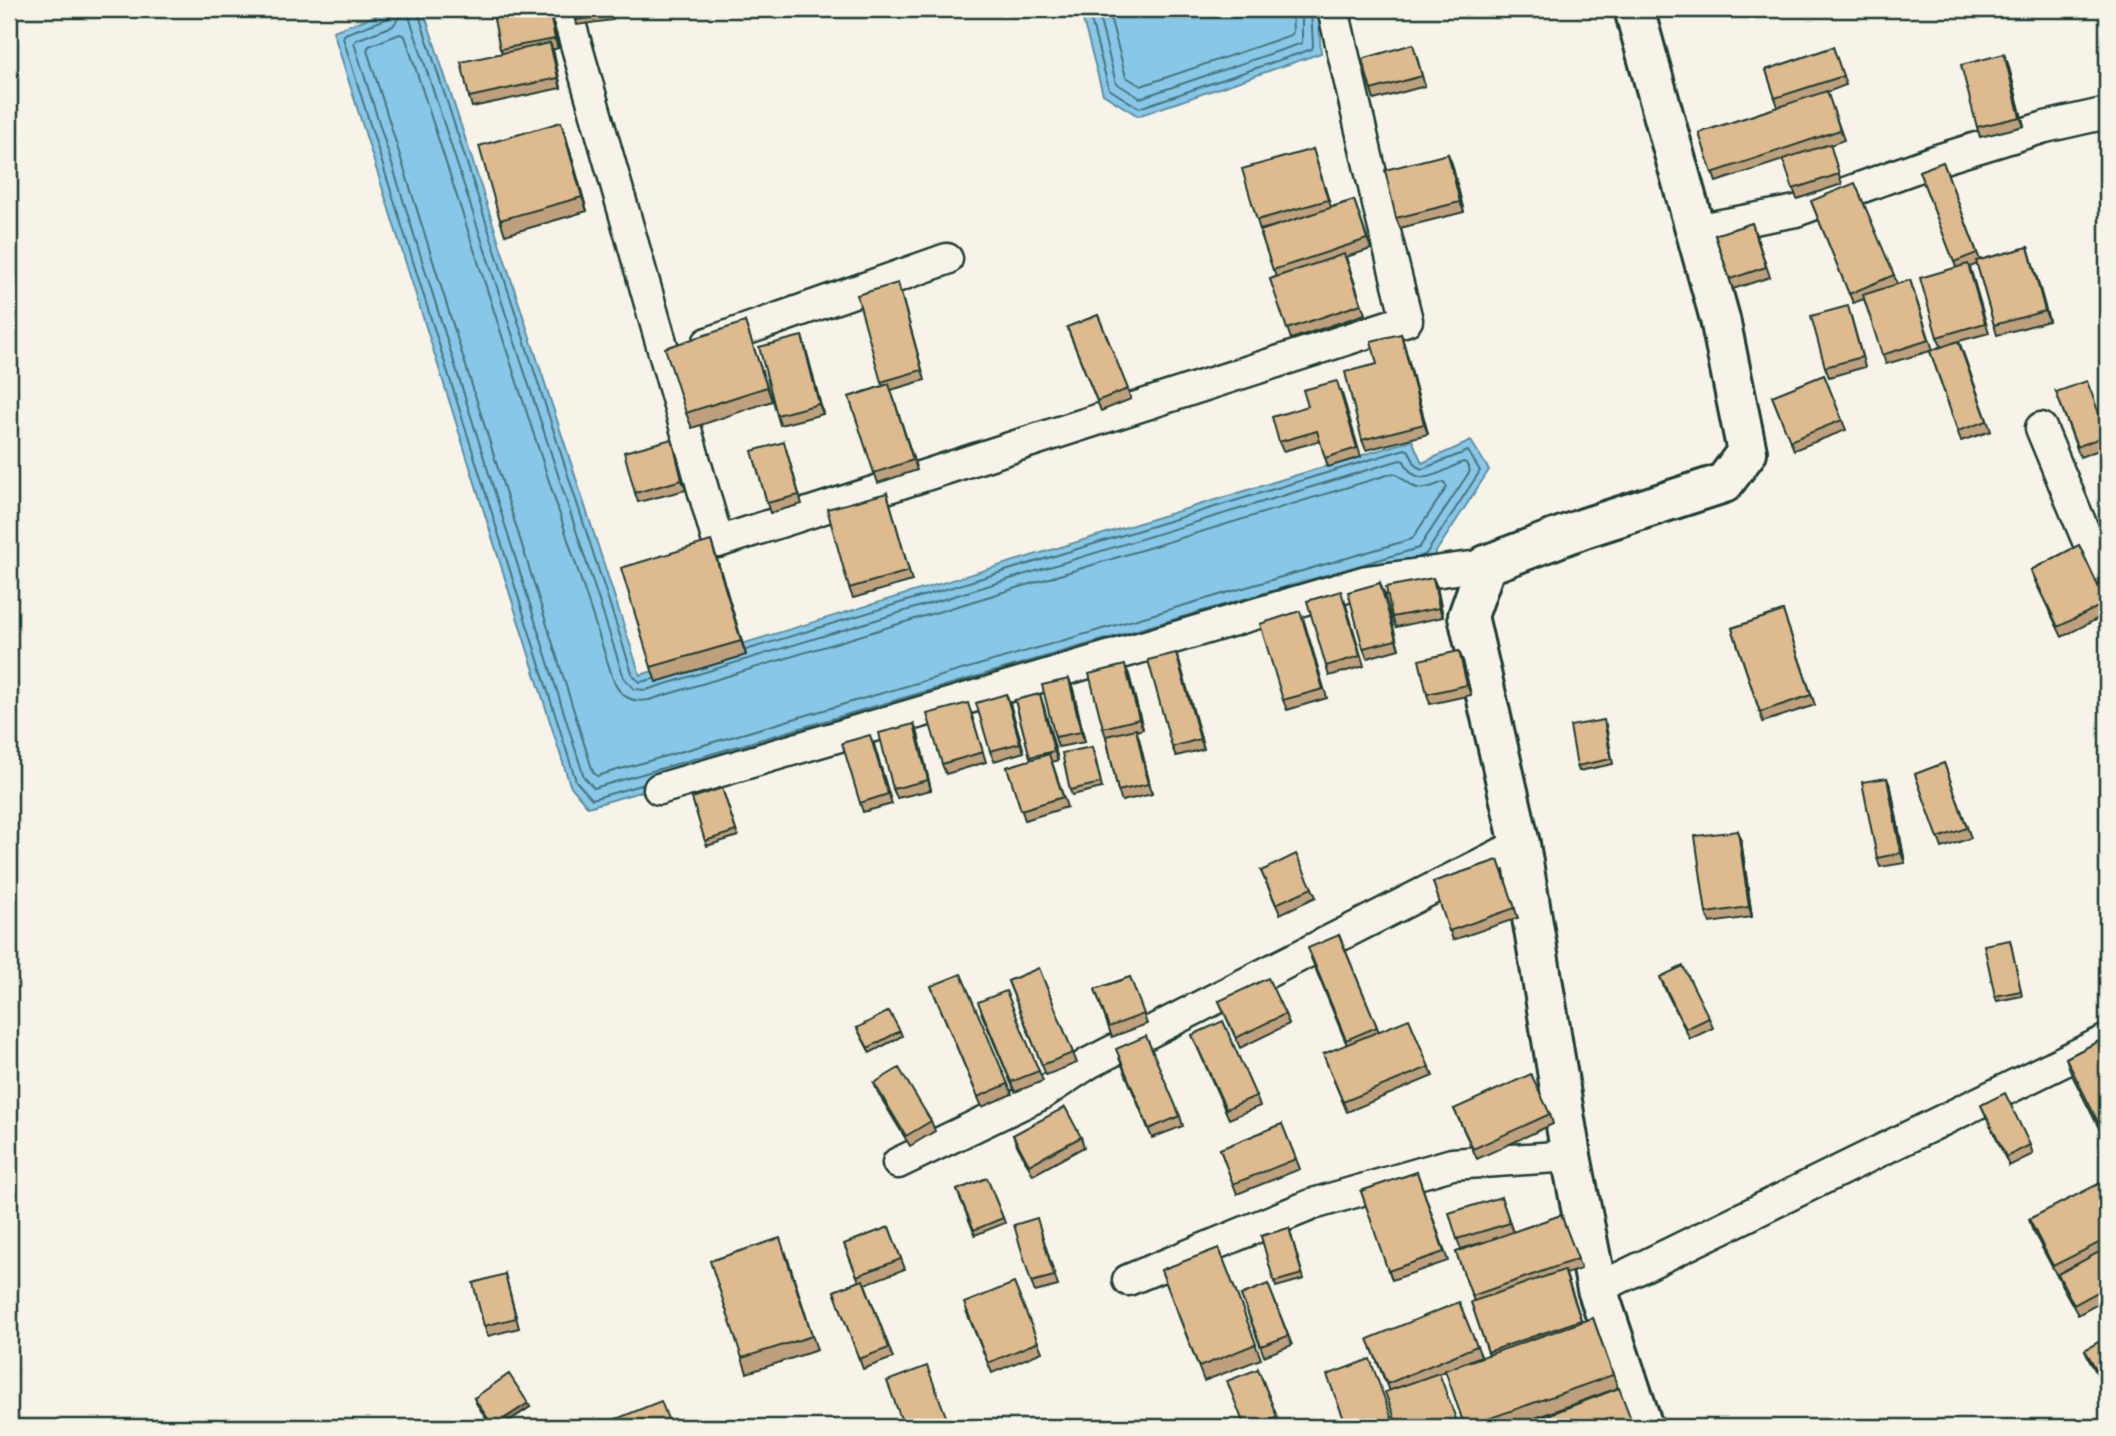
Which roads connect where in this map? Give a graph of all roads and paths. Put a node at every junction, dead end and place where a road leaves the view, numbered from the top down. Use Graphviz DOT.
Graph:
graph roads {
  1 [pos="566,9"];
  2 [pos="1333,9"];
  3 [pos="1634,9"];
  4 [pos="2107,113"];
  5 [pos="1695,230"];
  6 [pos="947,259"];
  7 [pos="665,358"];
  8 [pos="2041,428"];
  9 [pos="1486,565"];
  10 [pos="2107,587"];
  11 [pos="659,789"];
  12 [pos="1520,844"];
  13 [pos="2107,1040"];
  14 [pos="1571,1156"];
  15 [pos="898,1163"];
  16 [pos="1128,1280"];
  17 [pos="1597,1289"];
  18 [pos="1643,1427"];
  1 -- 7 [label="street"];
  2 -- 7 [label="street"];
  3 -- 5 [label="street"];
  4 -- 5 [label="street"];
  5 -- 9 [label="street"];
  6 -- 7 [label="street"];
  8 -- 10 [label="street"];
  9 -- 11 [label="street"];
  9 -- 12 [label="street"];
  12 -- 14 [label="street"];
  12 -- 15 [label="street"];
  13 -- 17 [label="street"];
  14 -- 16 [label="street"];
  14 -- 17 [label="street"];
  17 -- 18 [label="street"];
}
